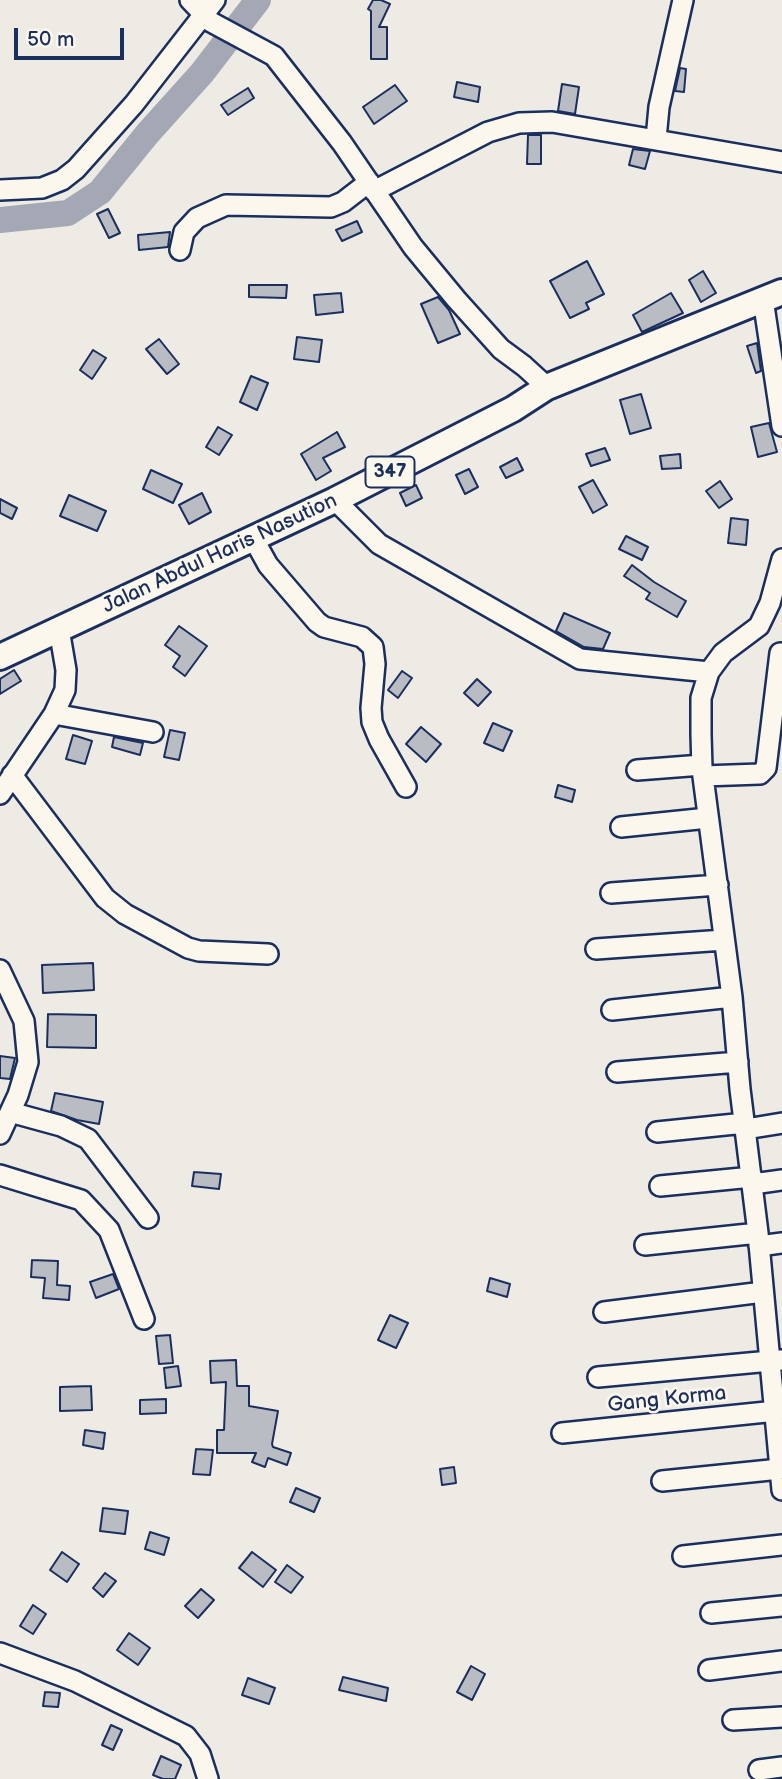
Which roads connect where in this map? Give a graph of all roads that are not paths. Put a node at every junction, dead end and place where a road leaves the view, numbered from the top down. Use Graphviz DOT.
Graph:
graph roads {
  1 [pos="683,0"];
  2 [pos="205,9"];
  3 [pos="656,139"];
  4 [pos="782,162"];
  5 [pos="371,186"];
  6 [pos="0,191"];
  7 [pos="180,250"];
  8 [pos="772,295"];
  9 [pos="547,387"];
  10 [pos="782,426"];
  11 [pos="335,500"];
  12 [pos="253,538"];
  13 [pos="782,559"];
  14 [pos="759,626"];
  15 [pos="59,629"];
  16 [pos="781,653"];
  17 [pos="0,657"];
  18 [pos="709,672"];
  19 [pos="54,714"];
  20 [pos="153,732"];
  21 [pos="637,770"];
  22 [pos="702,770"];
  23 [pos="12,775"];
  24 [pos="406,786"];
  25 [pos="0,794"];
  26 [pos="708,818"];
  27 [pos="621,827"];
  28 [pos="718,886"];
  29 [pos="611,893"];
  30 [pos="724,940"];
  31 [pos="596,950"];
  32 [pos="268,954"];
  33 [pos="0,971"];
  34 [pos="733,998"];
  35 [pos="612,1010"];
  36 [pos="738,1062"];
  37 [pos="617,1072"];
  38 [pos="10,1112"];
  39 [pos="782,1123"];
  40 [pos="745,1126"];
  41 [pos="657,1132"];
  42 [pos="0,1134"];
  43 [pos="0,1175"];
  44 [pos="782,1180"];
  45 [pos="752,1181"];
  46 [pos="660,1185"];
  47 [pos="148,1218"];
  48 [pos="759,1240"];
  49 [pos="782,1243"];
  50 [pos="645,1245"];
  51 [pos="770,1296"];
  52 [pos="604,1312"];
  53 [pos="144,1319"];
  54 [pos="776,1361"];
  55 [pos="598,1377"];
  56 [pos="778,1417"];
  57 [pos="562,1433"];
  58 [pos="781,1477"];
  59 [pos="662,1481"];
  60 [pos="782,1545"];
  61 [pos="683,1556"];
  62 [pos="782,1606"];
  63 [pos="711,1613"];
  64 [pos="0,1653"];
  65 [pos="782,1661"];
  66 [pos="709,1670"];
  67 [pos="782,1717"];
  68 [pos="733,1720"];
  69 [pos="782,1767"];
  70 [pos="759,1770"];
  71 [pos="208,1779"];
  1 -- 3 [label="street"];
  2 -- 5 [label="street"];
  2 -- 6 [label="street"];
  3 -- 4 [label="street"];
  3 -- 5 [label="street"];
  5 -- 7 [label="street"];
  5 -- 9 [label="street"];
  8 -- 9 [label="main road, Jalan Abdul Haris Nasution / 347"];
  8 -- 10 [label="street"];
  9 -- 11 [label="main road, Jalan Abdul Haris Nasution / 347"];
  11 -- 12 [label="main road, Jalan Abdul Haris Nasution / 347"];
  11 -- 18 [label="street"];
  12 -- 15 [label="main road, Jalan Abdul Haris Nasution / 347"];
  12 -- 24 [label="street"];
  13 -- 14 [label="street"];
  14 -- 16 [label="street"];
  14 -- 18 [label="street"];
  15 -- 17 [label="main road, Jalan Abdul Haris Nasution / 347"];
  15 -- 19 [label="street"];
  16 -- 22 [label="street"];
  18 -- 22 [label="street"];
  19 -- 20 [label="street"];
  19 -- 23 [label="street"];
  21 -- 22 [label="street"];
  22 -- 26 [label="street"];
  23 -- 25 [label="street"];
  23 -- 32 [label="street"];
  26 -- 27 [label="street"];
  26 -- 28 [label="street"];
  28 -- 29 [label="street"];
  28 -- 30 [label="street"];
  30 -- 31 [label="street"];
  30 -- 34 [label="street"];
  33 -- 38 [label="street"];
  34 -- 35 [label="street"];
  34 -- 36 [label="street"];
  36 -- 37 [label="street"];
  36 -- 40 [label="street"];
  38 -- 42 [label="street"];
  38 -- 47 [label="street"];
  39 -- 40 [label="street"];
  40 -- 41 [label="street"];
  40 -- 45 [label="street"];
  43 -- 53 [label="street"];
  44 -- 45 [label="street"];
  45 -- 46 [label="street"];
  45 -- 48 [label="street"];
  48 -- 49 [label="street"];
  48 -- 50 [label="street"];
  48 -- 51 [label="street"];
  51 -- 52 [label="street"];
  51 -- 54 [label="street"];
  54 -- 55 [label="street"];
  54 -- 56 [label="street"];
  56 -- 57 [label="street, Gang Korma"];
  56 -- 58 [label="street"];
  58 -- 59 [label="street"];
  60 -- 61 [label="street"];
  62 -- 63 [label="street"];
  64 -- 71 [label="street"];
  65 -- 66 [label="street"];
  67 -- 68 [label="street"];
  69 -- 70 [label="street"];
}
